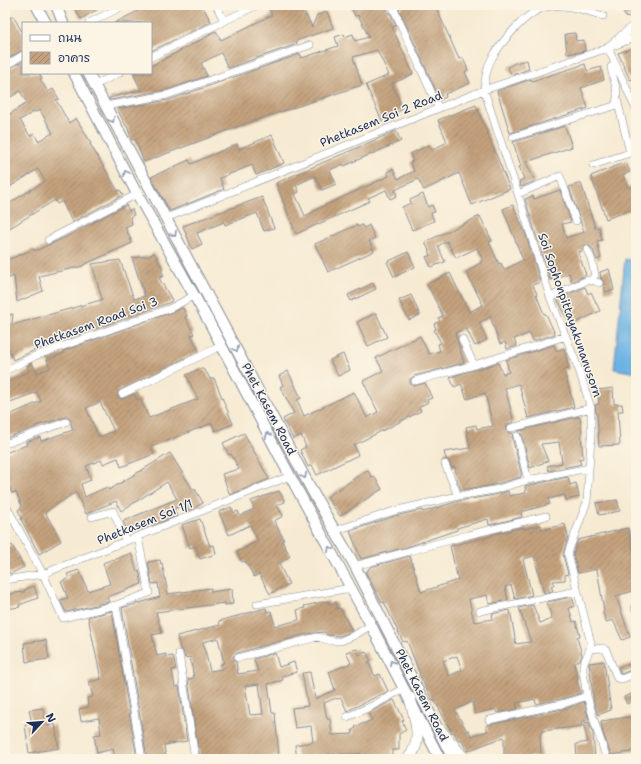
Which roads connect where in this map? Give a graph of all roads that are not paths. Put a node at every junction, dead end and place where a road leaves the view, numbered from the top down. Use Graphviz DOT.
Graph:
graph roads {
  1 [pos="36,5"];
  2 [pos="56,5"];
  3 [pos="125,5"];
  4 [pos="216,5"];
  5 [pos="257,5"];
  6 [pos="392,5"];
  7 [pos="603,16"];
  8 [pos="224,21"];
  9 [pos="45,22"];
  10 [pos="63,22"];
  11 [pos="91,22"];
  12 [pos="636,24"];
  13 [pos="636,37"];
  14 [pos="310,45"];
  15 [pos="608,48"];
  16 [pos="22,56"];
  17 [pos="152,57"];
  18 [pos="616,64"];
  19 [pos="5,66"];
  20 [pos="75,74"];
  21 [pos="88,74"];
  22 [pos="117,74"];
  23 [pos="94,85"];
  24 [pos="484,90"];
  25 [pos="617,99"];
  26 [pos="105,106"];
  27 [pos="636,106"];
  28 [pos="438,107"];
  29 [pos="513,137"];
  30 [pos="633,152"];
  31 [pos="593,165"];
  32 [pos="136,194"];
  33 [pos="518,194"];
  34 [pos="166,218"];
  35 [pos="576,221"];
  36 [pos="48,240"];
  37 [pos="587,250"];
  38 [pos="591,281"];
  39 [pos="599,283"];
  40 [pos="194,296"];
  41 [pos="550,297"];
  42 [pos="219,316"];
  43 [pos="208,320"];
  44 [pos="566,336"];
  45 [pos="462,340"];
  46 [pos="221,346"];
  47 [pos="474,365"];
  48 [pos="5,371"];
  49 [pos="415,381"];
  50 [pos="122,394"];
  51 [pos="590,408"];
  52 [pos="66,422"];
  53 [pos="511,428"];
  54 [pos="517,436"];
  55 [pos="5,444"];
  56 [pos="445,464"];
  57 [pos="589,468"];
  58 [pos="290,476"];
  59 [pos="528,480"];
  60 [pos="458,496"];
  61 [pos="316,498"];
  62 [pos="305,503"];
  63 [pos="5,504"];
  64 [pos="546,516"];
  65 [pos="92,517"];
  66 [pos="334,531"];
  67 [pos="138,537"];
  68 [pos="126,541"];
  69 [pos="355,566"];
  70 [pos="43,574"];
  71 [pos="5,580"];
  72 [pos="352,588"];
  73 [pos="577,591"];
  74 [pos="257,604"];
  75 [pos="116,605"];
  76 [pos="480,611"];
  77 [pos="372,625"];
  78 [pos="590,649"];
  79 [pos="179,654"];
  80 [pos="238,658"];
  81 [pos="636,673"];
  82 [pos="408,693"];
  83 [pos="587,696"];
  84 [pos="347,716"];
  85 [pos="489,720"];
  86 [pos="440,730"];
  87 [pos="142,759"];
  88 [pos="195,759"];
  89 [pos="408,759"];
  90 [pos="440,759"];
  91 [pos="453,759"];
  92 [pos="467,759"];
  93 [pos="607,759"];
  1 -- 9 [label="main road"];
  2 -- 10 [label="main road"];
  3 -- 11 [label="street"];
  4 -- 8 [label="street"];
  5 -- 8 [label="street"];
  6 -- 28 [label="street"];
  7 -- 24 [label="street"];
  8 -- 17 [label="street"];
  12 -- 15 [label="street"];
  13 -- 15 [label="street, Phetkasem Soi 2 Road"];
  14 -- 26 [label="street"];
  15 -- 18 [label="street"];
  15 -- 24 [label="street, Phetkasem Soi 2 Road"];
  16 -- 19 [label="street"];
  18 -- 25 [label="street"];
  18 -- 27 [label="street"];
  32 -- 20 [label="main road, Phet Kasem Road, one-way"];
  21 -- 23 [label="main road, Phet Kasem Road"];
  22 -- 23 [label="street"];
  23 -- 26 [label="main road, Phet Kasem Road"];
  24 -- 28 [label="street, Phetkasem Soi 2 Road"];
  24 -- 33 [label="street, Soi Sophonpittayakunanusorn"];
  25 -- 29 [label="street"];
  25 -- 30 [label="street"];
  26 -- 34 [label="main road, Phet Kasem Road, one-way"];
  28 -- 34 [label="street, Phetkasem Soi 2 Road"];
  30 -- 31 [label="street"];
  32 -- 36 [label="street"];
  32 -- 40 [label="main road, Phet Kasem Road"];
  33 -- 35 [label="street"];
  33 -- 41 [label="street, Soi Sophonpittayakunanusorn"];
  34 -- 42 [label="main road, Phet Kasem Road, one-way"];
  37 -- 38 [label="street"];
  38 -- 39 [label="street"];
  38 -- 41 [label="street"];
  40 -- 43 [label="main road, Phet Kasem Road"];
  40 -- 48 [label="street, Phetkasem Road Soi 3"];
  41 -- 44 [label="street, Soi Sophonpittayakunanusorn"];
  42 -- 43 [label="main road"];
  42 -- 61 [label="main road, Phet Kasem Road, one-way"];
  43 -- 46 [label="main road, Phet Kasem Road"];
  44 -- 47 [label="street"];
  44 -- 51 [label="street, Soi Sophonpittayakunanusorn"];
  45 -- 47 [label="street"];
  46 -- 50 [label="street"];
  58 -- 46 [label="main road, Phet Kasem Road, one-way"];
  47 -- 49 [label="street"];
  51 -- 53 [label="street"];
  51 -- 57 [label="street, Soi Sophonpittayakunanusorn"];
  52 -- 55 [label="street"];
  54 -- 59 [label="street"];
  56 -- 60 [label="street"];
  57 -- 59 [label="street"];
  57 -- 73 [label="street, Soi Sophonpittayakunanusorn"];
  58 -- 62 [label="main road, Phet Kasem Road"];
  58 -- 67 [label="street, Phetkasem Soi 1/1"];
  59 -- 60 [label="street"];
  60 -- 66 [label="street"];
  61 -- 62 [label="main road"];
  61 -- 66 [label="main road, Phet Kasem Road"];
  72 -- 62 [label="main road, Phet Kasem Road, one-way"];
  63 -- 70 [label="street"];
  64 -- 69 [label="street"];
  65 -- 68 [label="street"];
  66 -- 69 [label="main road, Phet Kasem Road"];
  67 -- 68 [label="street, Phetkasem Soi 1/1"];
  67 -- 75 [label="street"];
  68 -- 70 [label="street, Phetkasem Soi 1/1"];
  69 -- 86 [label="main road, Phet Kasem Road"];
  70 -- 71 [label="street, Phetkasem Soi 1/1"];
  70 -- 75 [label="street"];
  72 -- 74 [label="street"];
  72 -- 77 [label="main road, Phet Kasem Road"];
  73 -- 76 [label="street"];
  73 -- 78 [label="street, Soi Sophonpittayakunanusorn"];
  75 -- 87 [label="street"];
  77 -- 80 [label="street"];
  82 -- 77 [label="main road, Phet Kasem Road, one-way"];
  78 -- 81 [label="street"];
  78 -- 83 [label="street, Soi Sophonpittayakunanusorn"];
  79 -- 88 [label="street"];
  82 -- 84 [label="street"];
  82 -- 89 [label="main road"];
  82 -- 90 [label="main road, Phet Kasem Road"];
  83 -- 85 [label="street"];
  83 -- 93 [label="street, Soi Sophonpittayakunanusorn"];
  86 -- 91 [label="main road, Phet Kasem Road"];
  86 -- 92 [label="main road"];
}
